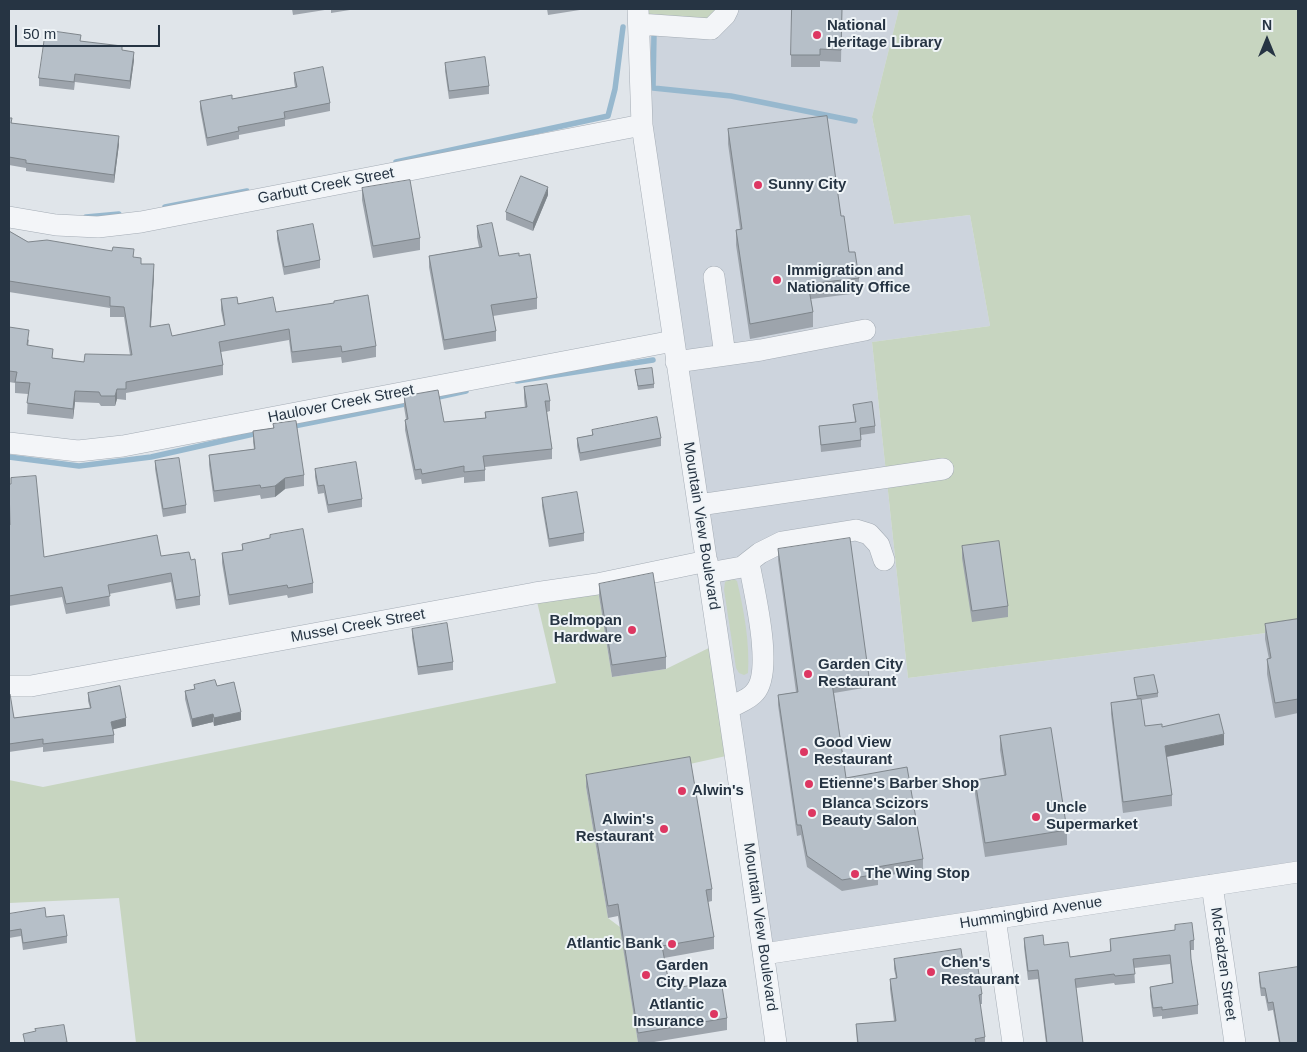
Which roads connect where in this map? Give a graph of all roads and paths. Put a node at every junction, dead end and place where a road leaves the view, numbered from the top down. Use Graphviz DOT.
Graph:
graph roads {
  1 [pos="728,9"];
  2 [pos="639,16"];
  3 [pos="642,125"];
  4 [pos="9,217"];
  5 [pos="714,277"];
  6 [pos="865,330"];
  7 [pos="673,340"];
  8 [pos="724,355"];
  9 [pos="676,362"];
  10 [pos="9,443"];
  11 [pos="943,469"];
  12 [pos="699,505"];
  13 [pos="884,560"];
  14 [pos="749,563"];
  15 [pos="708,567"];
  16 [pos="9,686"];
  17 [pos="728,708"];
  18 [pos="1298,872"];
  19 [pos="1212,885"];
  20 [pos="995,918"];
  21 [pos="764,954"];
  22 [pos="776,1043"];
  23 [pos="1013,1043"];
  24 [pos="1235,1043"];
  1 -- 2 [label="street"];
  2 -- 3 [label="street, Mountain View Boulevard"];
  3 -- 4 [label="street, Garbutt Creek Street"];
  3 -- 7 [label="street, Mountain View Boulevard"];
  5 -- 8 [label="street"];
  6 -- 8 [label="street"];
  7 -- 9 [label="street, Mountain View Boulevard"];
  7 -- 10 [label="street, Haulover Creek Street"];
  8 -- 9 [label="street"];
  9 -- 12 [label="street, Mountain View Boulevard"];
  11 -- 12 [label="street"];
  12 -- 15 [label="street, Mountain View Boulevard"];
  13 -- 14 [label="street"];
  14 -- 15 [label="street, Mussel Creek Street"];
  14 -- 17 [label="street"];
  15 -- 16 [label="street, Mussel Creek Street"];
  15 -- 17 [label="street, Mountain View Boulevard"];
  17 -- 21 [label="street, Mountain View Boulevard"];
  18 -- 19 [label="street, Hummingbird Avenue"];
  19 -- 20 [label="street, Hummingbird Avenue"];
  19 -- 24 [label="street, McFadzen Street"];
  20 -- 21 [label="street, Hummingbird Avenue"];
  20 -- 23 [label="street"];
  21 -- 22 [label="street, Mountain View Boulevard"];
}
